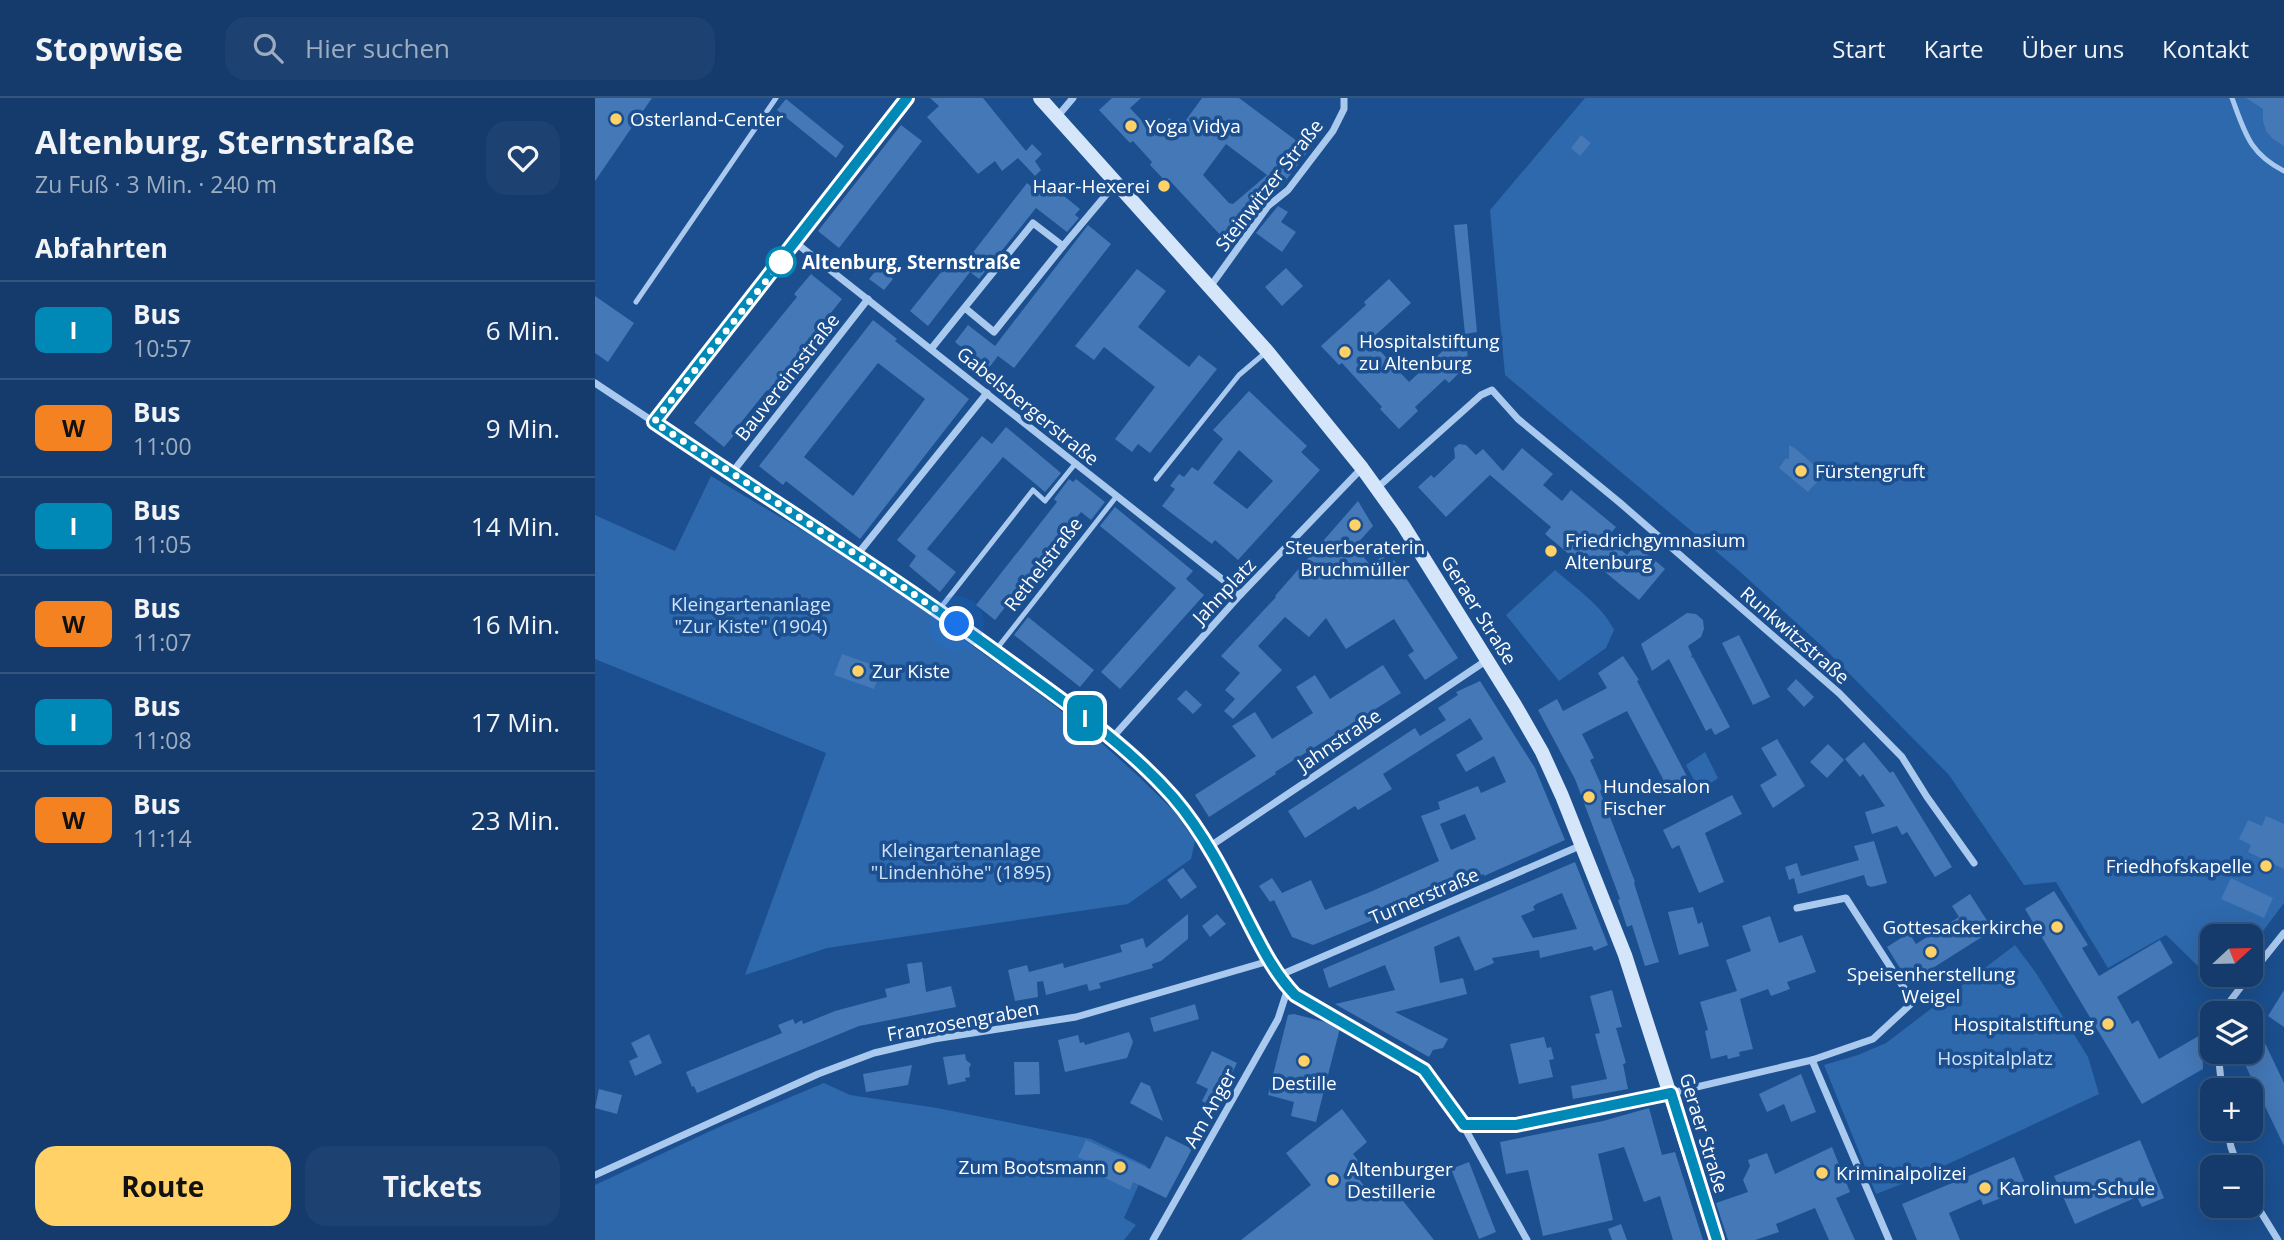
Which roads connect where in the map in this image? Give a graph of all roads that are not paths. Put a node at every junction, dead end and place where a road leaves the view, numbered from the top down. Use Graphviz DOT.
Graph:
graph roads {
  1 [pos="776,98"];
  2 [pos="907,98"];
  3 [pos="1040,98"];
  4 [pos="1073,98"];
  5 [pos="1344,98"];
  6 [pos="2232,98"];
  7 [pos="1057,117"];
  8 [pos="2284,171"];
  9 [pos="1116,183"];
  10 [pos="796,243"];
  11 [pos="1063,246"];
  12 [pos="1210,287"];
  13 [pos="868,299"];
  14 [pos="636,302"];
  15 [pos="965,308"];
  16 [pos="930,349"];
  17 [pos="1267,351"];
  18 [pos="595,383"];
  19 [pos="987,393"];
  20 [pos="654,422"];
  21 [pos="1075,464"];
  22 [pos="1363,468"];
  23 [pos="731,474"];
  24 [pos="1156,479"];
  25 [pos="1377,488"];
  26 [pos="1116,497"];
  27 [pos="857,555"];
  28 [pos="1241,594"];
  29 [pos="938,611"];
  30 [pos="995,651"];
  31 [pos="1488,660"];
  32 [pos="1112,738"];
  33 [pos="1583,845"];
  34 [pos="1209,847"];
  35 [pos="1973,863"];
  36 [pos="1797,908"];
  37 [pos="2284,933"];
  38 [pos="2263,958"];
  39 [pos="1269,961"];
  40 [pos="1278,976"];
  41 [pos="1288,988"];
  42 [pos="1812,1060"];
  43 [pos="1671,1093"];
  44 [pos="1464,1125"];
  45 [pos="595,1175"];
  46 [pos="2263,1216"];
  47 [pos="1153,1240"];
  48 [pos="1527,1240"];
  49 [pos="1717,1240"];
  50 [pos="1889,1240"];
  51 [pos="2278,1240"];
  1 -- 14 [label="lane"];
  2 -- 10 [label="street"];
  3 -- 7 [label="main road, Geraer Straße"];
  4 -- 7 [label="street"];
  5 -- 12 [label="street, Steinwitzer Straße"];
  6 -- 8 [label="lane"];
  7 -- 9 [label="main road, Geraer Straße"];
  9 -- 11 [label="street"];
  9 -- 12 [label="main road, Geraer Straße"];
  10 -- 13 [label="street, Gabelsbergerstraße"];
  10 -- 20 [label="street"];
  11 -- 15 [label="street"];
  11 -- 15 [label="street"];
  12 -- 17 [label="main road, Geraer Straße"];
  13 -- 16 [label="street, Gabelsbergerstraße"];
  13 -- 23 [label="street, Bauvereinsstraße"];
  15 -- 16 [label="street"];
  16 -- 19 [label="street, Gabelsbergerstraße"];
  17 -- 22 [label="main road, Geraer Straße"];
  17 -- 24 [label="lane"];
  18 -- 20 [label="street"];
  19 -- 21 [label="street, Gabelsbergerstraße"];
  19 -- 27 [label="street"];
  20 -- 23 [label="street"];
  21 -- 26 [label="street, Gabelsbergerstraße"];
  21 -- 29 [label="lane"];
  22 -- 25 [label="main road, Geraer Straße"];
  22 -- 28 [label="street, Jahnplatz"];
  23 -- 27 [label="street"];
  25 -- 31 [label="main road, Geraer Straße"];
  25 -- 35 [label="street, Runkwitzstraße"];
  26 -- 28 [label="street, Gabelsbergerstraße"];
  26 -- 30 [label="lane, Rethelstraße"];
  27 -- 29 [label="street"];
  28 -- 32 [label="street, Jahnplatz"];
  29 -- 30 [label="street"];
  30 -- 32 [label="street"];
  31 -- 33 [label="main road, Geraer Straße"];
  31 -- 34 [label="street, Jahnstraße"];
  32 -- 34 [label="street"];
  33 -- 40 [label="street, Turnerstraße"];
  33 -- 43 [label="main road, Geraer Straße"];
  34 -- 39 [label="street"];
  36 -- 42 [label="street"];
  37 -- 38 [label="street"];
  39 -- 40 [label="street"];
  39 -- 45 [label="street, Franzosengraben"];
  40 -- 41 [label="street"];
  41 -- 44 [label="street"];
  41 -- 47 [label="street, Am Anger"];
  42 -- 43 [label="street"];
  42 -- 50 [label="street"];
  43 -- 44 [label="street"];
  43 -- 49 [label="main road, Geraer Straße"];
  44 -- 48 [label="street"];
  46 -- 51 [label="street"];
}
